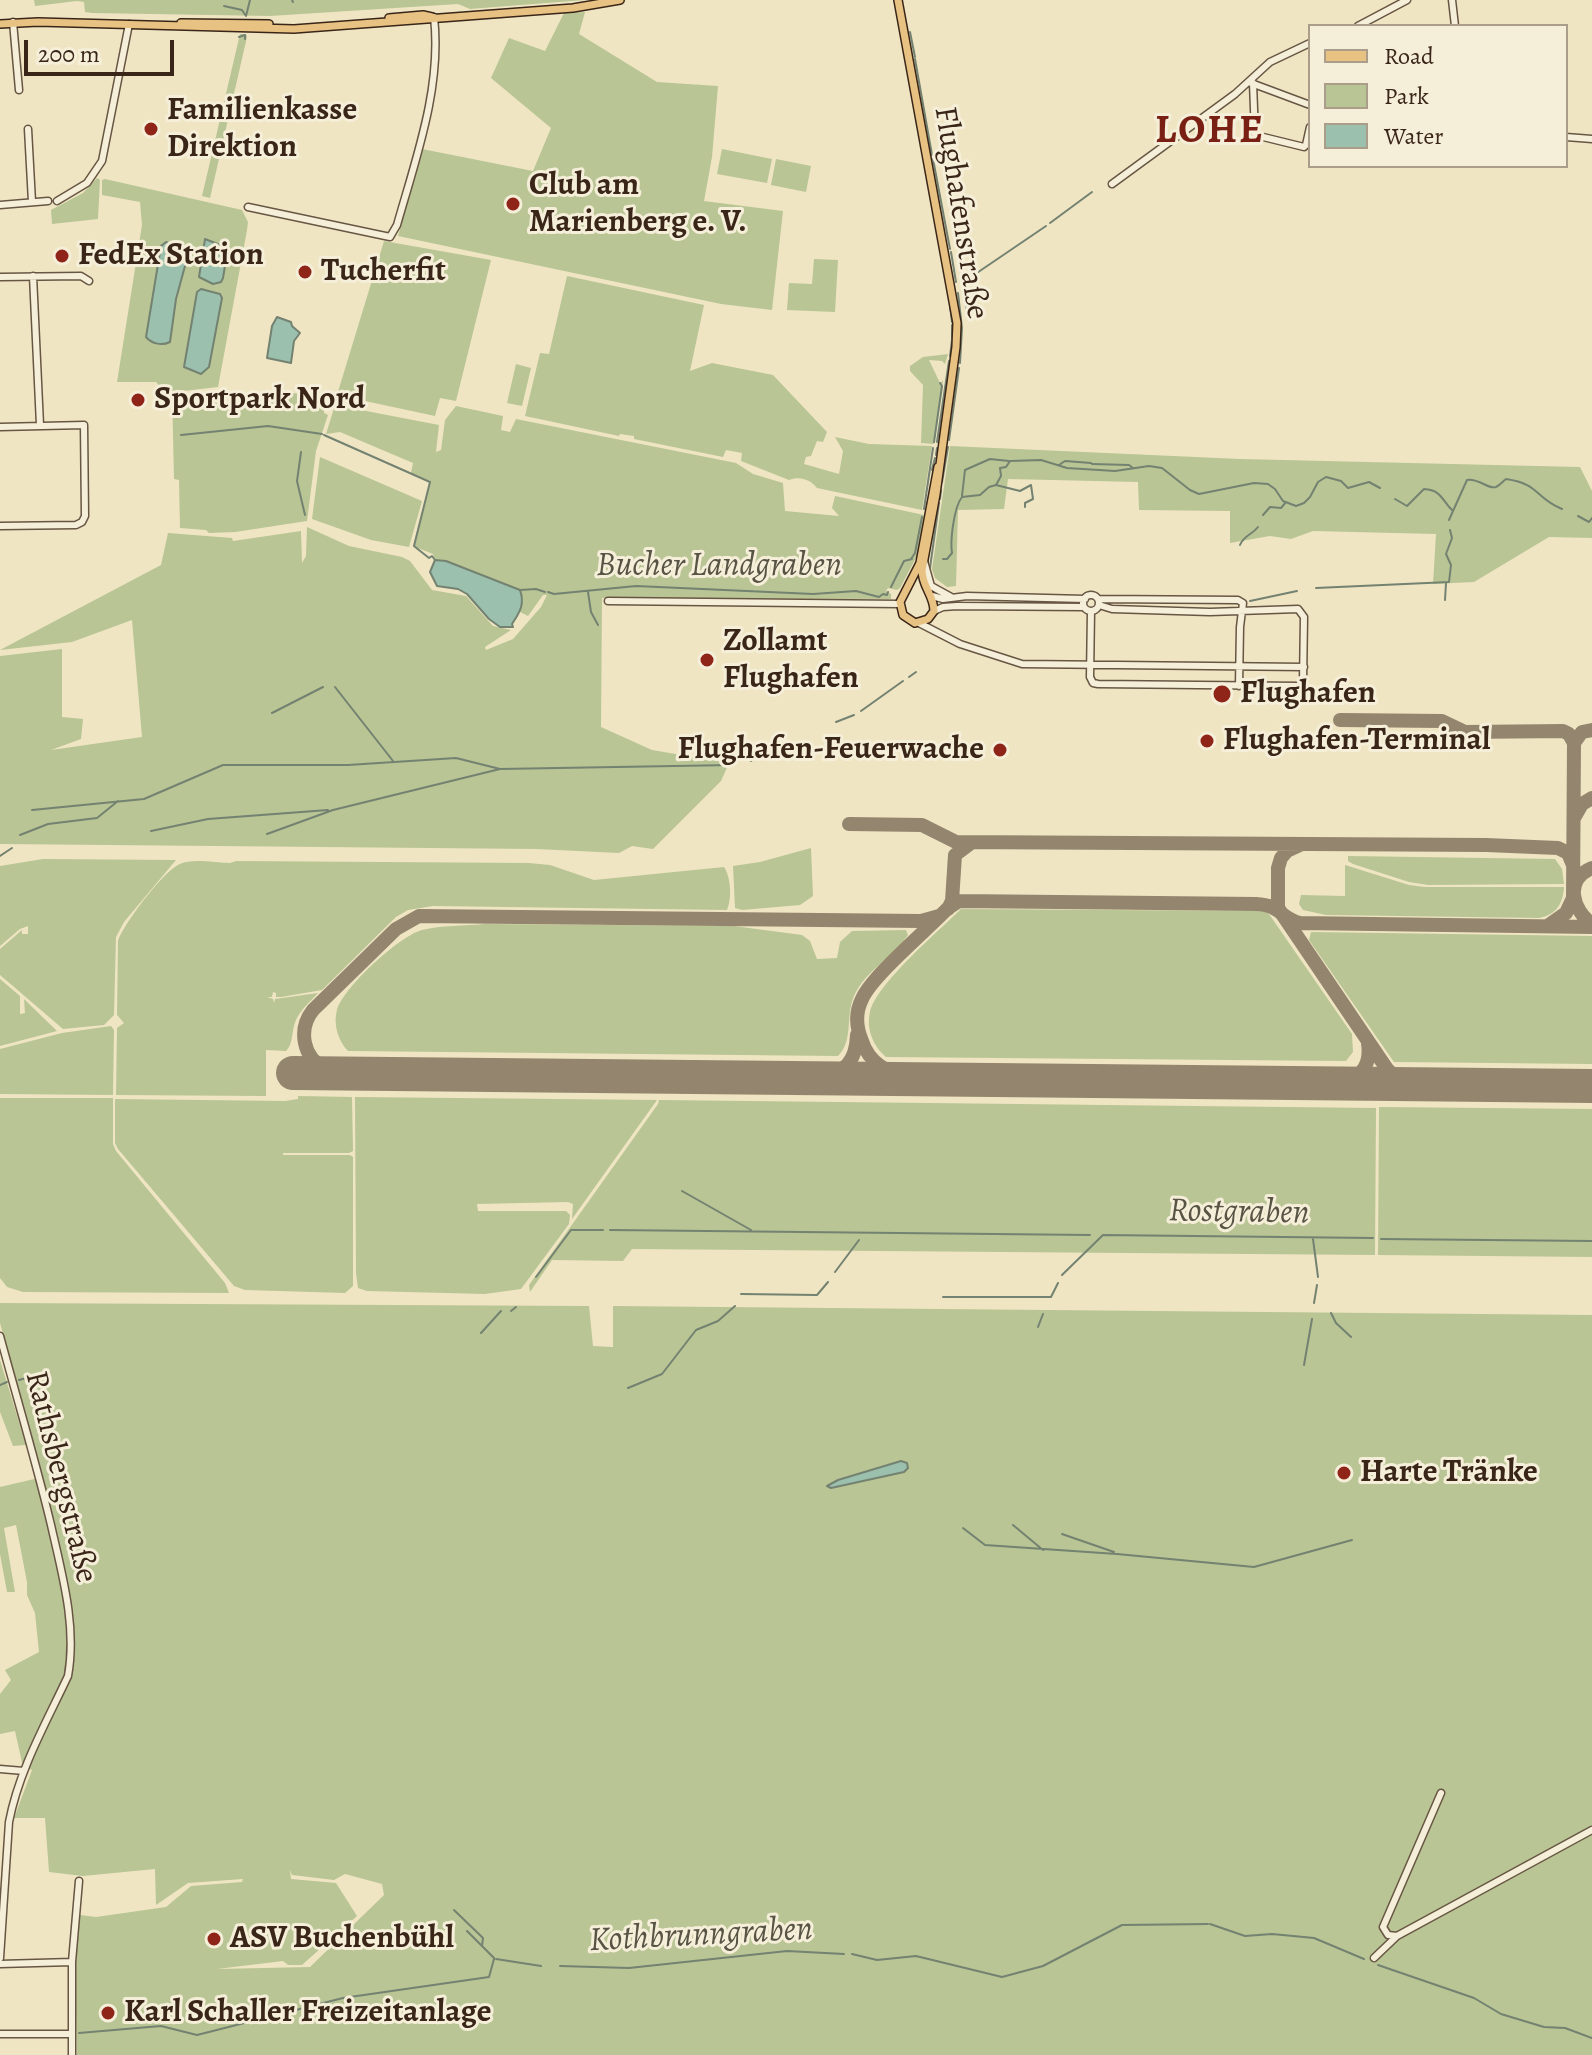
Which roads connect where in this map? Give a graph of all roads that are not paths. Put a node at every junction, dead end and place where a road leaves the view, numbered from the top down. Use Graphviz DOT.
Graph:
graph roads {
  1 [pos="620,0"];
  2 [pos="901,0"];
  3 [pos="1407,0"];
  4 [pos="1452,0"];
  5 [pos="434,17"];
  6 [pos="13,22"];
  7 [pos="0,24"];
  8 [pos="129,24"];
  9 [pos="1362,24"];
  10 [pos="1455,24"];
  11 [pos="1308,44"];
  12 [pos="1250,83"];
  13 [pos="19,90"];
  14 [pos="1308,104"];
  15 [pos="28,129"];
  16 [pos="1308,136"];
  17 [pos="1568,137"];
  18 [pos="1592,139"];
  19 [pos="1112,184"];
  20 [pos="48,201"];
  21 [pos="57,201"];
  22 [pos="32,202"];
  23 [pos="0,205"];
  24 [pos="248,207"];
  25 [pos="33,276"];
  26 [pos="0,277"];
  27 [pos="89,281"];
  28 [pos="40,425"];
  29 [pos="0,427"];
  30 [pos="938,467"];
  31 [pos="0,526"];
  32 [pos="924,559"];
  33 [pos="929,594"];
  34 [pos="904,595"];
  35 [pos="955,598"];
  36 [pos="1085,599"];
  37 [pos="608,601"];
  38 [pos="1099,602"];
  39 [pos="900,604"];
  40 [pos="1088,609"];
  41 [pos="1244,609"];
  42 [pos="934,611"];
  43 [pos="919,623"];
  44 [pos="1090,667"];
  45 [pos="1156,667"];
  46 [pos="1239,667"];
  47 [pos="1304,667"];
  48 [pos="1156,685"];
  49 [pos="1239,686"];
  50 [pos="0,1336"];
  51 [pos="0,1769"];
  52 [pos="24,1771"];
  53 [pos="1441,1793"];
  54 [pos="9,1822"];
  55 [pos="0,1824"];
  56 [pos="1592,1830"];
  57 [pos="79,1881"];
  58 [pos="1397,1936"];
  59 [pos="1374,1958"];
  60 [pos="0,1961"];
  61 [pos="72,1962"];
  62 [pos="0,2034"];
  63 [pos="72,2034"];
  64 [pos="72,2055"];
  1 -- 5 [label="main road"];
  2 -- 30 [label="main road, Flughafenstraße"];
  3 -- 9 [label="street"];
  4 -- 10 [label="street"];
  5 -- 8 [label="main road"];
  5 -- 24 [label="street"];
  6 -- 7 [label="main road"];
  6 -- 8 [label="main road"];
  6 -- 13 [label="street"];
  8 -- 21 [label="street"];
  11 -- 12 [label="street"];
  12 -- 14 [label="street"];
  12 -- 16 [label="street"];
  12 -- 19 [label="street"];
  15 -- 22 [label="street"];
  17 -- 18 [label="street"];
  20 -- 22 [label="street"];
  22 -- 23 [label="street"];
  25 -- 26 [label="street"];
  25 -- 27 [label="street"];
  25 -- 28 [label="street"];
  28 -- 29 [label="street"];
  28 -- 31 [label="street"];
  30 -- 32 [label="main road, Flughafenstraße"];
  30 -- 34 [label="main road, Flughafenstraße"];
  32 -- 33 [label="main road, Flughafenstraße"];
  32 -- 35 [label="street"];
  33 -- 34 [label="main road"];
  33 -- 35 [label="street"];
  33 -- 42 [label="main road, Flughafenstraße"];
  34 -- 39 [label="main road, Flughafenstraße"];
  35 -- 36 [label="street"];
  36 -- 38 [label="street"];
  36 -- 40 [label="street"];
  37 -- 39 [label="street"];
  38 -- 40 [label="street"];
  38 -- 41 [label="street"];
  38 -- 41 [label="street"];
  39 -- 43 [label="main road"];
  40 -- 42 [label="street"];
  40 -- 44 [label="street"];
  41 -- 46 [label="street"];
  41 -- 47 [label="street"];
  42 -- 43 [label="main road"];
  43 -- 44 [label="street"];
  44 -- 45 [label="street"];
  44 -- 48 [label="street"];
  45 -- 46 [label="street"];
  45 -- 48 [label="street"];
  46 -- 47 [label="street"];
  46 -- 49 [label="street"];
  47 -- 49 [label="street"];
  48 -- 49 [label="street"];
  50 -- 52 [label="street, Rathsbergstraße"];
  51 -- 52 [label="street"];
  52 -- 54 [label="street, Rathsbergstraße"];
  53 -- 58 [label="street"];
  54 -- 55 [label="street"];
  54 -- 60 [label="street, Rathsbergstraße"];
  56 -- 58 [label="street"];
  57 -- 61 [label="street"];
  58 -- 59 [label="street"];
  60 -- 61 [label="street"];
  61 -- 63 [label="street"];
  62 -- 63 [label="street"];
  63 -- 64 [label="street"];
}
